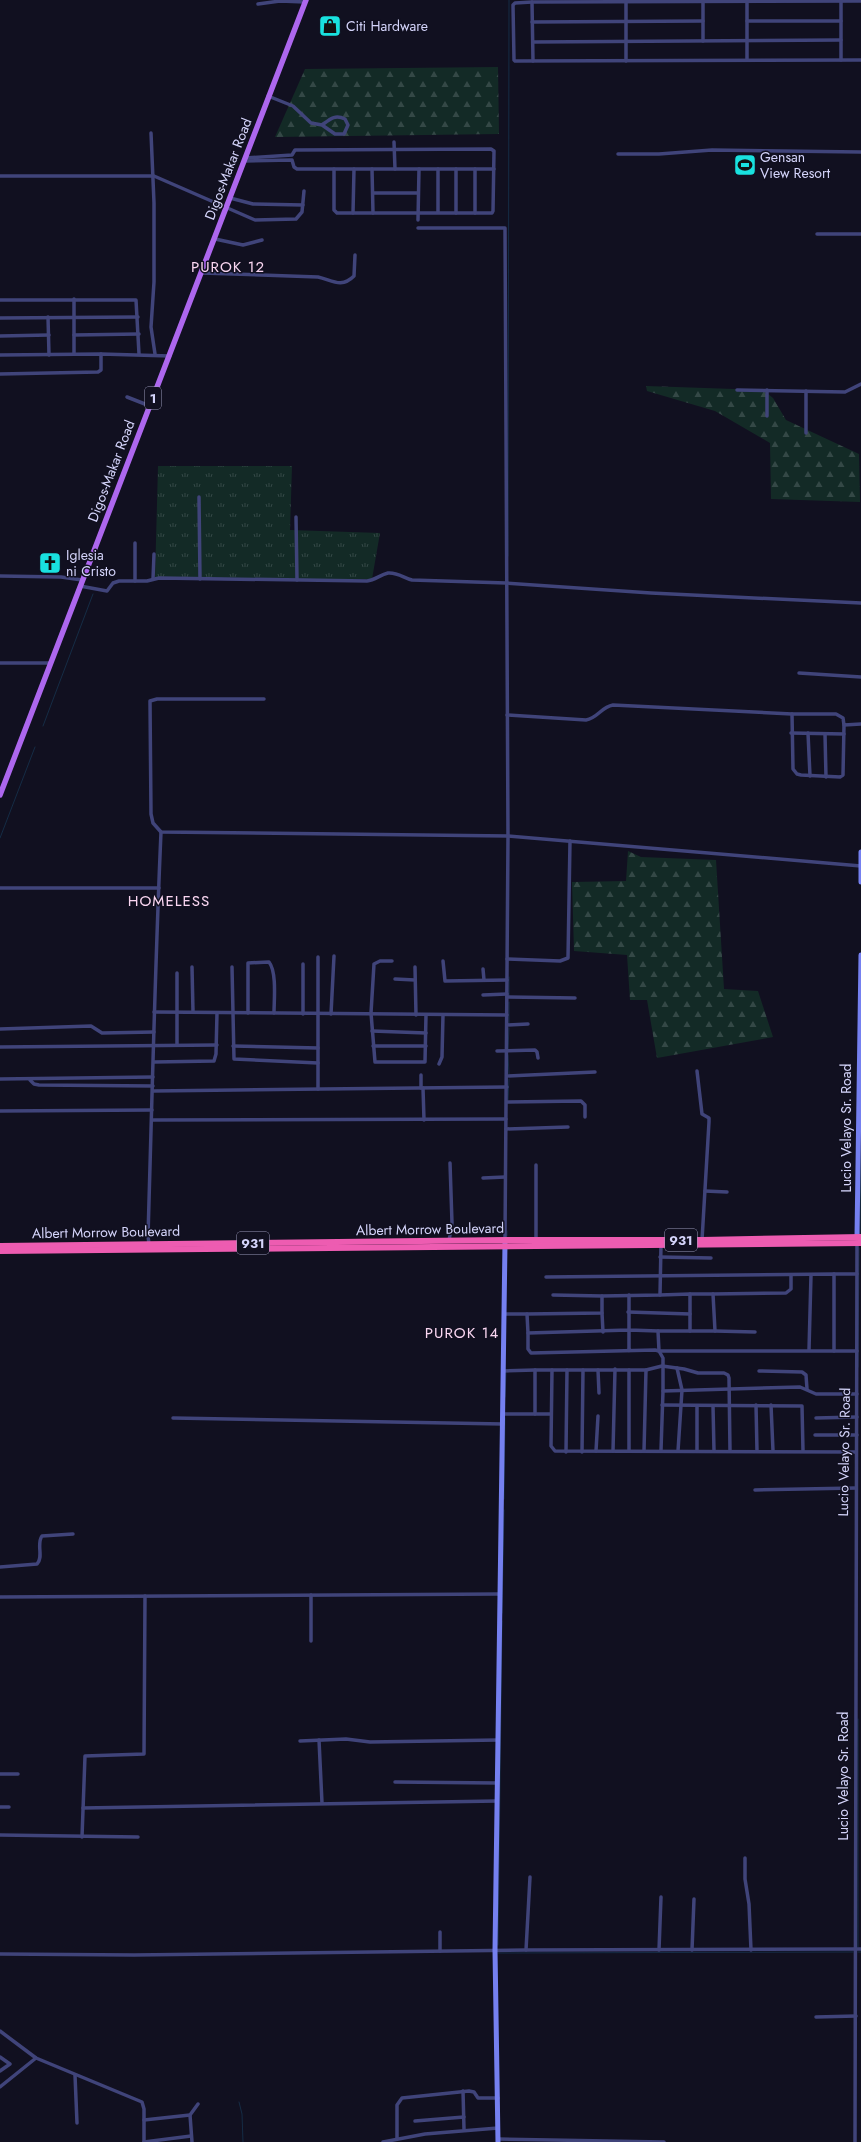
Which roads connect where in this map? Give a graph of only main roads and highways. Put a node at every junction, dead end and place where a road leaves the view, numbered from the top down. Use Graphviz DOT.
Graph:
graph roads {
  1 [pos="306,1"];
  2 [pos="0,795"];
  3 [pos="859,1240"];
  4 [pos="505,1243"];
  5 [pos="0,1246"];
  6 [pos="150,1246"];
  7 [pos="0,1250"];
  1 -- 2 [label="main road, Digos-Makar Road / 1"];
  3 -- 4 [label="highway, Albert Morrow Boulevard / 931"];
  3 -- 4 [label="highway, Albert Morrow Boulevard / 931"];
  4 -- 6 [label="highway, Albert Morrow Boulevard / 931"];
  4 -- 6 [label="highway, Albert Morrow Boulevard / 931"];
  5 -- 6 [label="highway, Albert Morrow Boulevard / 931"];
  6 -- 7 [label="highway, Albert Morrow Boulevard / 931"];
}
